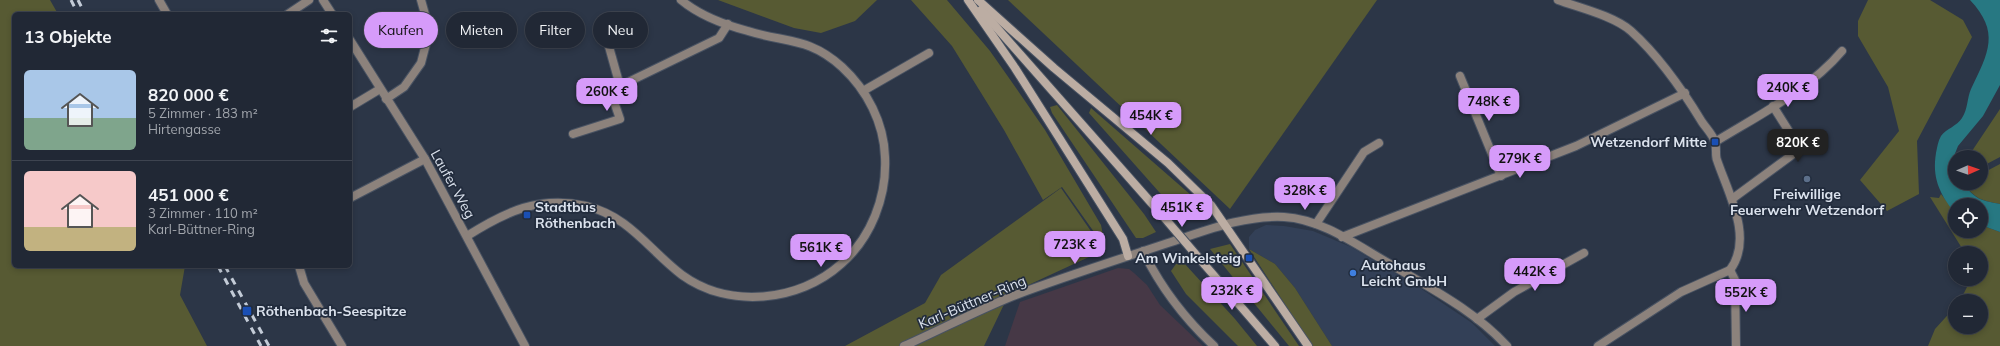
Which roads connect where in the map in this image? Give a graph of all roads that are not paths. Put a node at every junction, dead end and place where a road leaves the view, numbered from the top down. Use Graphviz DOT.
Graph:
graph roads {
  1 [pos="159,0"];
  2 [pos="309,0"];
  3 [pos="323,0"];
  4 [pos="421,0"];
  5 [pos="681,0"];
  6 [pos="968,0"];
  7 [pos="973,0"];
  8 [pos="978,0"];
  9 [pos="1558,0"];
  10 [pos="166,12"];
  11 [pos="291,12"];
  12 [pos="331,12"];
  13 [pos="728,24"];
  14 [pos="352,43"];
  15 [pos="609,48"];
  16 [pos="1842,51"];
  17 [pos="929,53"];
  18 [pos="1460,76"];
  19 [pos="620,86"];
  20 [pos="380,89"];
  21 [pos="863,91"];
  22 [pos="1684,93"];
  23 [pos="386,99"];
  24 [pos="352,106"];
  25 [pos="1773,106"];
  26 [pos="573,134"];
  27 [pos="1715,142"];
  28 [pos="1379,143"];
  29 [pos="425,159"];
  30 [pos="1501,176"];
  31 [pos="352,197"];
  32 [pos="1732,199"];
  33 [pos="1316,224"];
  34 [pos="1226,225"];
  35 [pos="467,236"];
  36 [pos="1342,237"];
  37 [pos="1143,251"];
  38 [pos="1584,253"];
  39 [pos="1128,256"];
  40 [pos="300,268"];
  41 [pos="1730,270"];
  42 [pos="1477,319"];
  43 [pos="342,346"];
  44 [pos="525,346"];
  45 [pos="904,346"];
  46 [pos="1214,346"];
  47 [pos="1276,346"];
  48 [pos="1308,346"];
  49 [pos="1507,346"];
  50 [pos="1598,346"];
  51 [pos="1736,346"];
  1 -- 10 [label="street"];
  2 -- 11 [label="street"];
  3 -- 12 [label="street"];
  4 -- 23 [label="street"];
  5 -- 13 [label="street"];
  6 -- 39 [label="main road"];
  7 -- 47 [label="main road, bridge"];
  8 -- 34 [label="main road"];
  9 -- 22 [label="street"];
  13 -- 19 [label="street"];
  13 -- 21 [label="street"];
  14 -- 20 [label="street, Laufer Weg"];
  15 -- 19 [label="street"];
  16 -- 25 [label="street"];
  17 -- 21 [label="street"];
  18 -- 30 [label="street"];
  19 -- 26 [label="street"];
  20 -- 23 [label="street, Laufer Weg"];
  20 -- 24 [label="street"];
  21 -- 35 [label="street"];
  22 -- 27 [label="street"];
  22 -- 30 [label="street"];
  23 -- 29 [label="street, Laufer Weg"];
  25 -- 27 [label="street"];
  25 -- 32 [label="street"];
  27 -- 32 [label="street"];
  28 -- 33 [label="street"];
  29 -- 31 [label="street"];
  29 -- 35 [label="street, Laufer Weg"];
  30 -- 36 [label="street"];
  32 -- 41 [label="street"];
  33 -- 34 [label="street, Karl-Büttner-Ring"];
  33 -- 36 [label="street, Karl-Büttner-Ring"];
  34 -- 37 [label="street, Karl-Büttner-Ring"];
  34 -- 48 [label="main road"];
  35 -- 44 [label="street, Laufer Weg"];
  36 -- 42 [label="street, Karl-Büttner-Ring"];
  37 -- 39 [label="street, Karl-Büttner-Ring"];
  37 -- 46 [label="street"];
  38 -- 42 [label="street"];
  39 -- 45 [label="street, Karl-Büttner-Ring"];
  40 -- 43 [label="street"];
  41 -- 50 [label="street"];
  41 -- 51 [label="street"];
  42 -- 49 [label="street, Karl-Büttner-Ring"];
}
